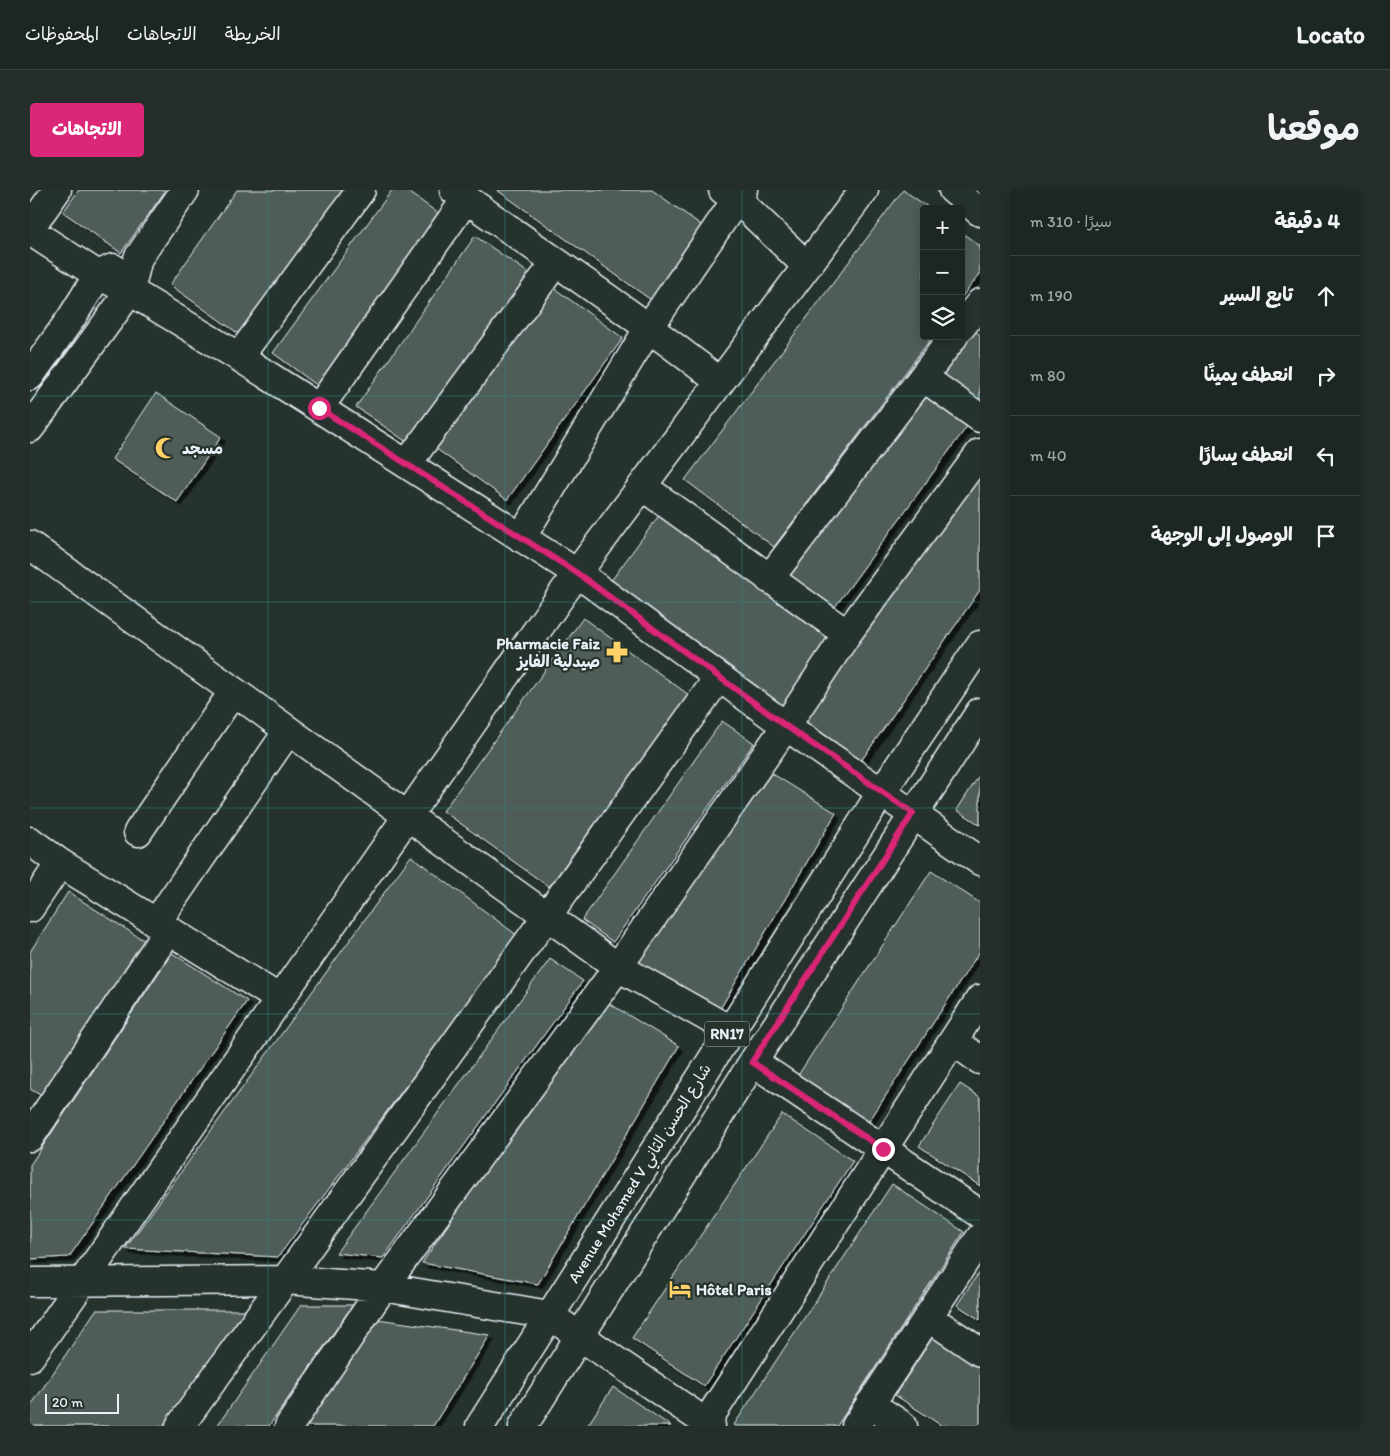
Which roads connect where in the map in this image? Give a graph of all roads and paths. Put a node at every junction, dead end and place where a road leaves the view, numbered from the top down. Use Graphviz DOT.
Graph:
graph roads {
  1 [pos="57,190"];
  2 [pos="185,190"];
  3 [pos="361,190"];
  4 [pos="864,190"];
  5 [pos="952,190"];
  6 [pos="735,193"];
  7 [pos="460,194"];
  8 [pos="980,212"];
  9 [pos="30,230"];
  10 [pos="138,258"];
  11 [pos="555,262"];
  12 [pos="807,266"];
  13 [pos="98,274"];
  14 [pos="130,291"];
  15 [pos="980,303"];
  16 [pos="965,322"];
  17 [pos="650,326"];
  18 [pos="951,340"];
  19 [pos="239,357"];
  20 [pos="30,376"];
  21 [pos="923,377"];
  22 [pos="720,382"];
  23 [pos="319,408"];
  24 [pos="980,418"];
  25 [pos="30,428"];
  26 [pos="980,453"];
  27 [pos="407,464"];
  28 [pos="642,486"];
  29 [pos="521,538"];
  30 [pos="30,545"];
  31 [pos="577,573"];
  32 [pos="769,579"];
  33 [pos="847,634"];
  34 [pos="980,645"];
  35 [pos="719,677"];
  36 [pos="233,692"];
  37 [pos="980,712"];
  38 [pos="786,726"];
  39 [pos="288,731"];
  40 [pos="882,793"];
  41 [pos="913,813"];
  42 [pos="407,816"];
  43 [pos="138,832"];
  44 [pos="30,841"];
  45 [pos="980,861"];
  46 [pos="60,863"];
  47 [pos="30,908"];
  48 [pos="545,916"];
  49 [pos="162,927"];
  50 [pos="618,967"];
  51 [pos="280,999"];
  52 [pos="980,999"];
  53 [pos="730,1030"];
  54 [pos="953,1041"];
  55 [pos="980,1060"];
  56 [pos="752,1062"];
  57 [pos="34,1121"];
  58 [pos="883,1149"];
  59 [pos="980,1214"];
  60 [pos="980,1238"];
  61 [pos="285,1280"];
  62 [pos="83,1281"];
  63 [pos="30,1282"];
  64 [pos="384,1287"];
  65 [pos="549,1315"];
  66 [pos="928,1317"];
  67 [pos="579,1336"];
  68 [pos="980,1352"];
  69 [pos="30,1357"];
  70 [pos="863,1415"];
  71 [pos="707,1425"];
  72 [pos="180,1426"];
  73 [pos="289,1426"];
  74 [pos="480,1426"];
  75 [pos="522,1426"];
  76 [pos="904,1426"];
  1 -- 9 [label="street"];
  2 -- 10 [label="street"];
  3 -- 19 [label="street"];
  4 -- 12 [label="street"];
  5 -- 8 [label="street"];
  6 -- 12 [label="street"];
  6 -- 17 [label="street"];
  7 -- 11 [label="street"];
  7 -- 23 [label="street"];
  9 -- 13 [label="street"];
  10 -- 13 [label="street"];
  10 -- 14 [label="street"];
  11 -- 17 [label="street"];
  11 -- 27 [label="street"];
  12 -- 22 [label="street"];
  13 -- 14 [label="street"];
  13 -- 20 [label="street"];
  14 -- 19 [label="street"];
  14 -- 25 [label="street"];
  15 -- 16 [label="street"];
  17 -- 22 [label="street"];
  17 -- 29 [label="street"];
  18 -- 21 [label="street"];
  19 -- 23 [label="street"];
  21 -- 24 [label="street"];
  21 -- 32 [label="street"];
  22 -- 28 [label="street"];
  23 -- 27 [label="street"];
  26 -- 33 [label="street"];
  27 -- 29 [label="street"];
  28 -- 31 [label="street"];
  28 -- 32 [label="street"];
  29 -- 31 [label="street"];
  30 -- 36 [label="street"];
  31 -- 35 [label="street"];
  31 -- 42 [label="street"];
  32 -- 33 [label="street"];
  33 -- 38 [label="street"];
  34 -- 40 [label="street, Avenue Mohamed V شارع الحسن الثاني / RN17"];
  35 -- 38 [label="street"];
  35 -- 48 [label="street"];
  36 -- 39 [label="street"];
  36 -- 43 [label="street"];
  37 -- 41 [label="street, RN17"];
  38 -- 40 [label="street"];
  38 -- 50 [label="street"];
  39 -- 42 [label="street"];
  39 -- 49 [label="street"];
  40 -- 41 [label="street"];
  40 -- 53 [label="street, Avenue Mohamed V شارع الحسن الثاني / RN17"];
  41 -- 45 [label="street"];
  41 -- 56 [label="street, RN17"];
  42 -- 48 [label="street"];
  42 -- 51 [label="street"];
  44 -- 46 [label="street"];
  46 -- 47 [label="street"];
  46 -- 49 [label="street"];
  48 -- 50 [label="street"];
  48 -- 61 [label="street"];
  49 -- 51 [label="street"];
  49 -- 57 [label="street"];
  50 -- 53 [label="street"];
  50 -- 64 [label="street"];
  51 -- 62 [label="street"];
  52 -- 54 [label="street"];
  53 -- 65 [label="street, Avenue Mohamed V شارع الحسن الثاني / RN17"];
  54 -- 55 [label="street"];
  54 -- 58 [label="street"];
  56 -- 58 [label="street"];
  56 -- 67 [label="street, RN17"];
  58 -- 59 [label="street"];
  58 -- 71 [label="street"];
  60 -- 66 [label="street"];
  61 -- 62 [label="street"];
  61 -- 64 [label="street"];
  61 -- 72 [label="street"];
  62 -- 63 [label="street"];
  62 -- 69 [label="street"];
  64 -- 65 [label="street"];
  64 -- 73 [label="street"];
  65 -- 67 [label="street"];
  65 -- 74 [label="street, Avenue Mohamed V شارع الحسن الثاني / RN17"];
  66 -- 68 [label="street"];
  66 -- 70 [label="street"];
  67 -- 71 [label="street"];
  67 -- 75 [label="street, RN17"];
  70 -- 76 [label="street"];
}
